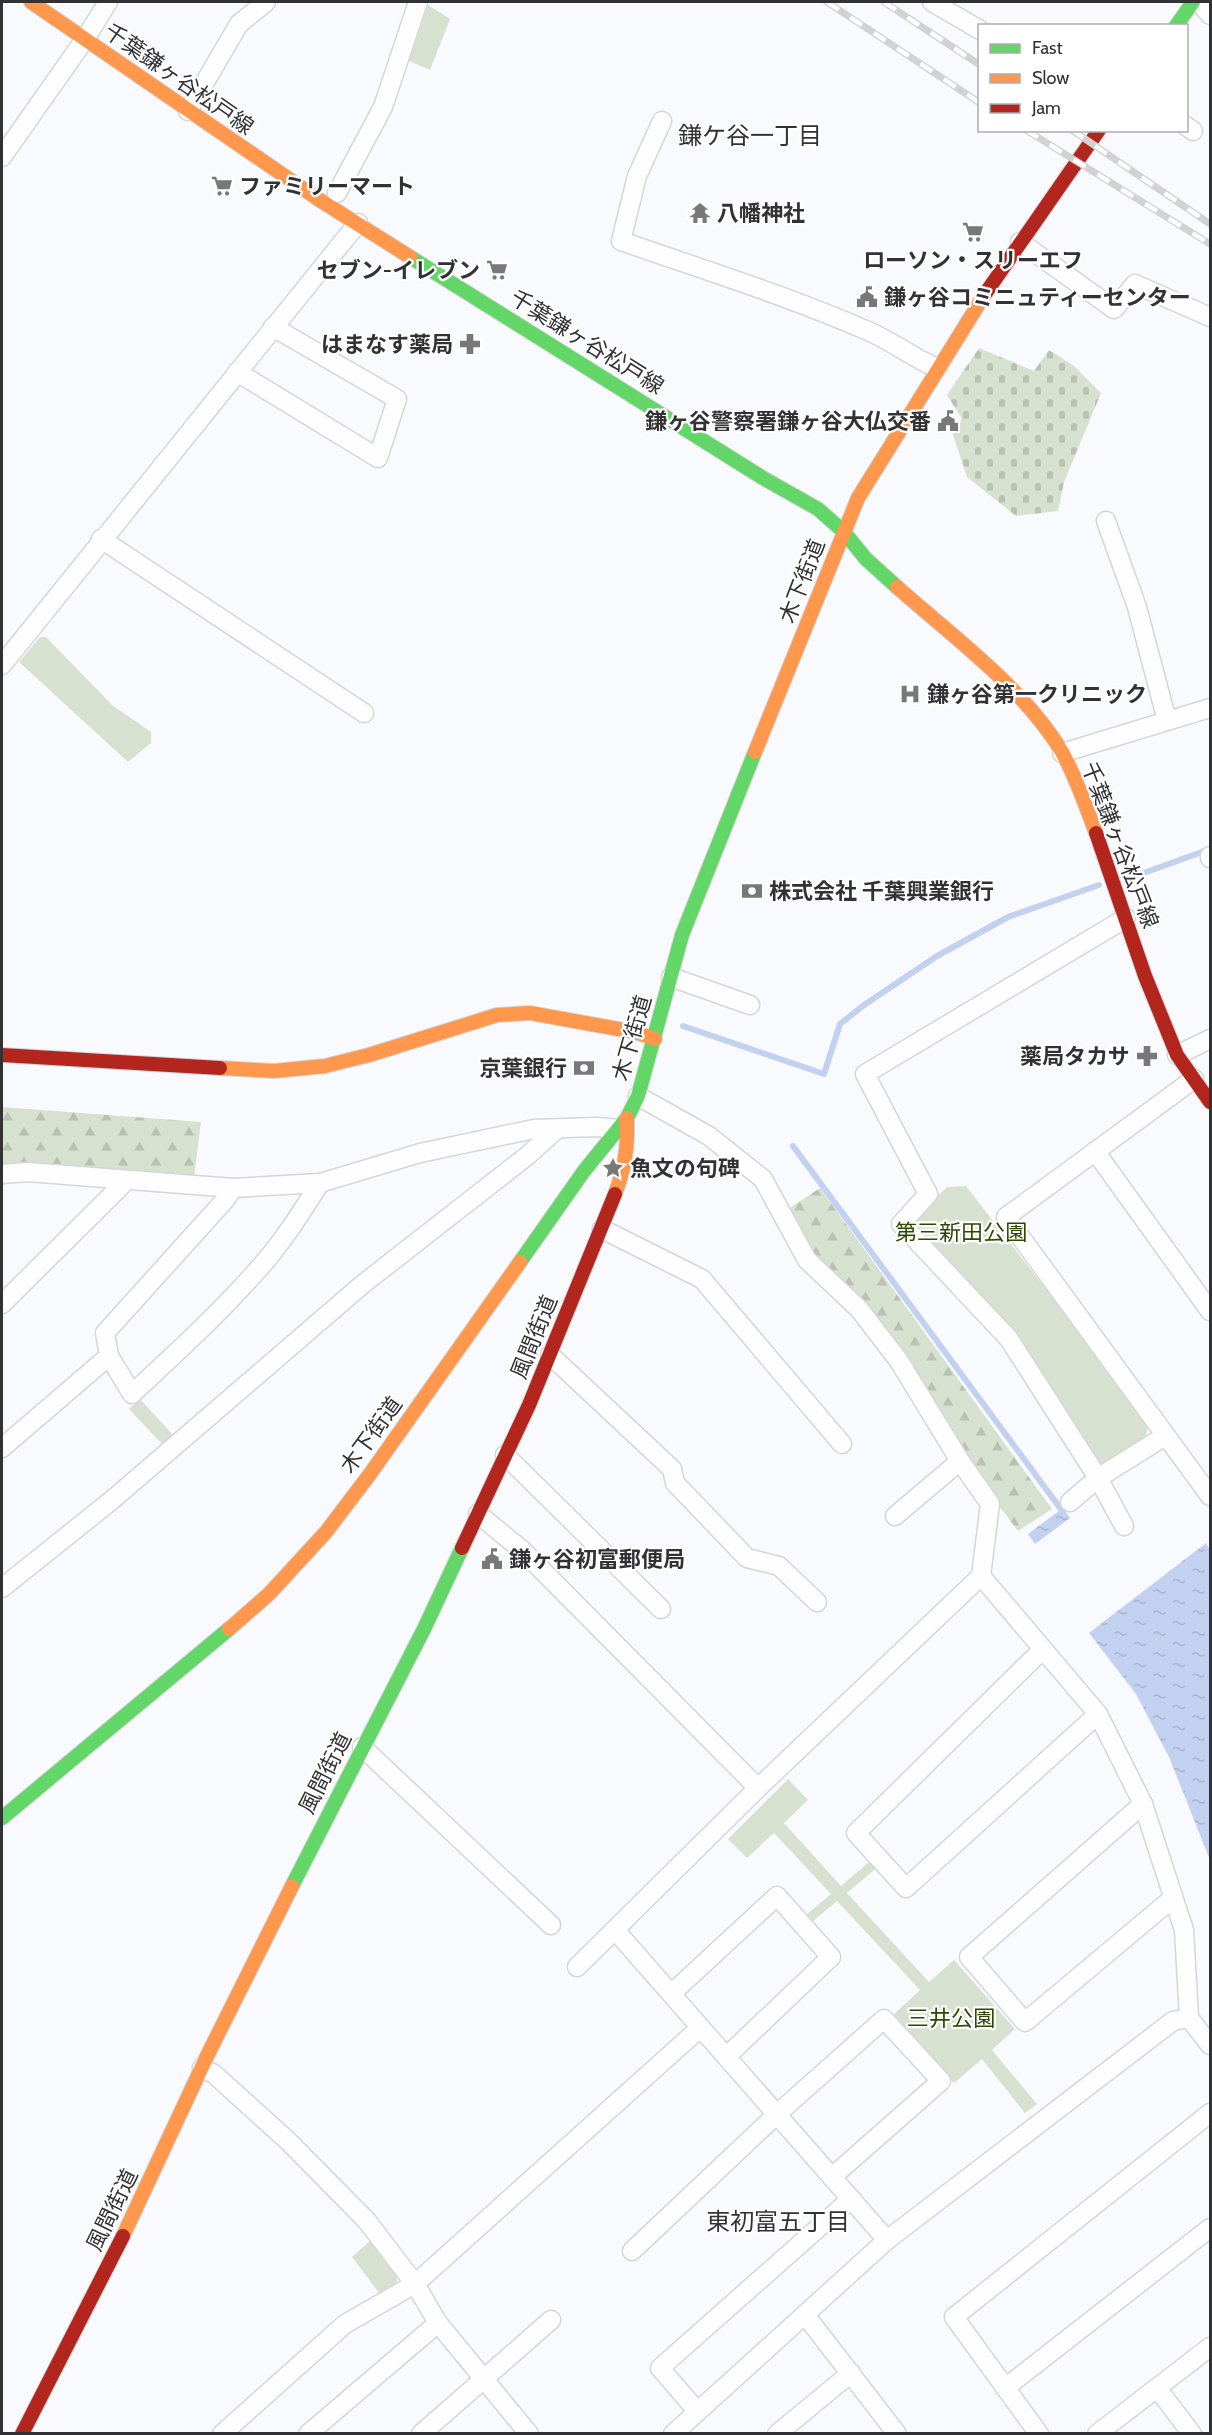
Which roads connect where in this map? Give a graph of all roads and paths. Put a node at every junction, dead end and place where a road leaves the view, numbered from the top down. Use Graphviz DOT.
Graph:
graph roads {
  1 [pos="31,2"];
  2 [pos="108,2"];
  3 [pos="267,2"];
  4 [pos="418,2"];
  5 [pos="932,2"];
  6 [pos="1193,2"];
  7 [pos="1199,2"];
  8 [pos="1210,15"];
  9 [pos="1177,24"];
  10 [pos="978,29"];
  11 [pos="85,39"];
  12 [pos="188,111"];
  13 [pos="662,121"];
  14 [pos="1098,132"];
  15 [pos="2,157"];
  16 [pos="337,193"];
  17 [pos="358,224"];
  18 [pos="1020,242"];
  19 [pos="1210,317"];
  20 [pos="273,327"];
  21 [pos="937,368"];
  22 [pos="237,372"];
  23 [pos="1107,521"];
  24 [pos="843,532"];
  25 [pos="101,539"];
  26 [pos="2,665"];
  27 [pos="1210,708"];
  28 [pos="364,713"];
  29 [pos="1167,721"];
  30 [pos="1062,753"];
  31 [pos="1126,918"];
  32 [pos="671,977"];
  33 [pos="750,1005"];
  34 [pos="655,1039"];
  35 [pos="1210,1039"];
  36 [pos="2,1055"];
  37 [pos="1177,1055"];
  38 [pos="1194,1079"];
  39 [pos="638,1096"];
  40 [pos="1210,1102"];
  41 [pos="623,1124"];
  42 [pos="557,1129"];
  43 [pos="1095,1151"];
  44 [pos="2,1174"];
  45 [pos="127,1180"];
  46 [pos="320,1183"];
  47 [pos="234,1188"];
  48 [pos="602,1229"];
  49 [pos="2,1304"];
  50 [pos="1210,1311"];
  51 [pos="550,1355"];
  52 [pos="109,1356"];
  53 [pos="1165,1436"];
  54 [pos="842,1444"];
  55 [pos="2,1448"];
  56 [pos="505,1455"];
  57 [pos="960,1461"];
  58 [pos="1098,1478"];
  59 [pos="1208,1489"];
  60 [pos="1071,1502"];
  61 [pos="478,1514"];
  62 [pos="895,1515"];
  63 [pos="1124,1526"];
  64 [pos="981,1576"];
  65 [pos="2,1588"];
  66 [pos="816,1602"];
  67 [pos="661,1609"];
  68 [pos="1043,1649"];
  69 [pos="1098,1714"];
  70 [pos="362,1747"];
  71 [pos="758,1788"];
  72 [pos="1143,1804"];
  73 [pos="2,1818"];
  74 [pos="1173,1898"];
  75 [pos="551,1925"];
  76 [pos="615,1930"];
  77 [pos="576,1967"];
  78 [pos="672,1993"];
  79 [pos="1189,2018"];
  80 [pos="700,2028"];
  81 [pos="1210,2045"];
  82 [pos="727,2056"];
  83 [pos="202,2068"];
  84 [pos="1210,2113"];
  85 [pos="776,2115"];
  86 [pos="832,2177"];
  87 [pos="851,2199"];
  88 [pos="1210,2229"];
  89 [pos="887,2240"];
  90 [pos="632,2251"];
  91 [pos="415,2284"];
  92 [pos="806,2316"];
  93 [pos="551,2320"];
  94 [pos="438,2323"];
  95 [pos="1210,2347"];
  96 [pos="850,2373"];
  97 [pos="485,2378"];
  98 [pos="1005,2388"];
  99 [pos="1157,2388"];
  100 [pos="697,2411"];
  101 [pos="22,2433"];
  102 [pos="222,2433"];
  103 [pos="308,2433"];
  104 [pos="421,2433"];
  105 [pos="529,2433"];
  106 [pos="673,2433"];
  107 [pos="777,2433"];
  108 [pos="897,2433"];
  109 [pos="1039,2433"];
  110 [pos="1097,2433"];
  111 [pos="1192,2433"];
  1 -- 11 [label="main road, 千葉鎌ヶ谷松戸線"];
  2 -- 11 [label="street"];
  3 -- 12 [label="street"];
  4 -- 16 [label="street"];
  5 -- 10 [label="street"];
  6 -- 9 [label="main road"];
  7 -- 8 [label="street"];
  11 -- 12 [label="main road, 千葉鎌ヶ谷松戸線"];
  11 -- 15 [label="street"];
  12 -- 17 [label="main road, 千葉鎌ヶ谷松戸線"];
  13 -- 21 [label="street"];
  14 -- 18 [label="main road, 木下街道"];
  17 -- 20 [label="street"];
  17 -- 24 [label="main road, 千葉鎌ヶ谷松戸線"];
  18 -- 19 [label="street"];
  18 -- 21 [label="main road, 木下街道"];
  20 -- 22 [label="street"];
  20 -- 22 [label="street"];
  21 -- 24 [label="main road, 木下街道"];
  22 -- 25 [label="street"];
  23 -- 29 [label="street"];
  24 -- 30 [label="main road, 千葉鎌ヶ谷松戸線"];
  24 -- 32 [label="main road, 木下街道"];
  25 -- 26 [label="street"];
  25 -- 28 [label="street"];
  27 -- 29 [label="street"];
  29 -- 30 [label="street"];
  30 -- 31 [label="main road, 千葉鎌ヶ谷松戸線"];
  31 -- 37 [label="main road, 千葉鎌ヶ谷松戸線"];
  31 -- 58 [label="street"];
  32 -- 33 [label="street"];
  32 -- 34 [label="main road, 木下街道"];
  34 -- 36 [label="main road"];
  34 -- 39 [label="main road, 木下街道"];
  35 -- 37 [label="street"];
  37 -- 38 [label="main road, 千葉鎌ヶ谷松戸線"];
  38 -- 40 [label="main road, 千葉鎌ヶ谷松戸線"];
  38 -- 43 [label="street"];
  39 -- 41 [label="main road, 木下街道"];
  39 -- 57 [label="street"];
  41 -- 42 [label="street"];
  41 -- 48 [label="main road, 風間街道"];
  41 -- 73 [label="main road, 木下街道"];
  42 -- 46 [label="street"];
  42 -- 65 [label="street"];
  43 -- 50 [label="street"];
  43 -- 53 [label="street"];
  44 -- 45 [label="street"];
  45 -- 47 [label="street"];
  45 -- 49 [label="street"];
  46 -- 47 [label="street"];
  46 -- 52 [label="street"];
  47 -- 52 [label="street"];
  48 -- 51 [label="main road, 風間街道"];
  48 -- 54 [label="street"];
  51 -- 56 [label="main road, 風間街道"];
  51 -- 66 [label="street"];
  52 -- 55 [label="street"];
  53 -- 58 [label="street"];
  53 -- 59 [label="street"];
  56 -- 61 [label="main road, 風間街道"];
  56 -- 67 [label="street"];
  57 -- 62 [label="street"];
  57 -- 64 [label="street"];
  58 -- 60 [label="street"];
  58 -- 63 [label="street"];
  61 -- 70 [label="main road, 風間街道"];
  61 -- 71 [label="street"];
  64 -- 68 [label="street"];
  64 -- 71 [label="street"];
  68 -- 69 [label="street"];
  68 -- 69 [label="street"];
  69 -- 72 [label="street"];
  70 -- 75 [label="street"];
  70 -- 83 [label="main road, 風間街道"];
  71 -- 76 [label="street"];
  72 -- 74 [label="street"];
  72 -- 74 [label="street"];
  74 -- 79 [label="street"];
  76 -- 77 [label="street"];
  76 -- 78 [label="street"];
  78 -- 80 [label="street"];
  78 -- 82 [label="street"];
  79 -- 81 [label="street"];
  79 -- 89 [label="street"];
  80 -- 82 [label="street"];
  80 -- 91 [label="street"];
  82 -- 85 [label="street"];
  83 -- 91 [label="street"];
  83 -- 101 [label="main road, 風間街道"];
  84 -- 98 [label="street"];
  85 -- 86 [label="street"];
  85 -- 86 [label="street"];
  85 -- 90 [label="street"];
  86 -- 87 [label="street"];
  87 -- 89 [label="street"];
  87 -- 100 [label="street"];
  88 -- 98 [label="street"];
  89 -- 92 [label="street"];
  91 -- 94 [label="street"];
  91 -- 102 [label="street"];
  92 -- 96 [label="street"];
  92 -- 100 [label="street"];
  93 -- 97 [label="street"];
  94 -- 97 [label="street"];
  94 -- 103 [label="street"];
  95 -- 99 [label="street"];
  96 -- 107 [label="street"];
  96 -- 108 [label="street"];
  97 -- 104 [label="street"];
  97 -- 105 [label="street"];
  98 -- 109 [label="street"];
  99 -- 110 [label="street"];
  99 -- 111 [label="street"];
  100 -- 106 [label="street"];
}
